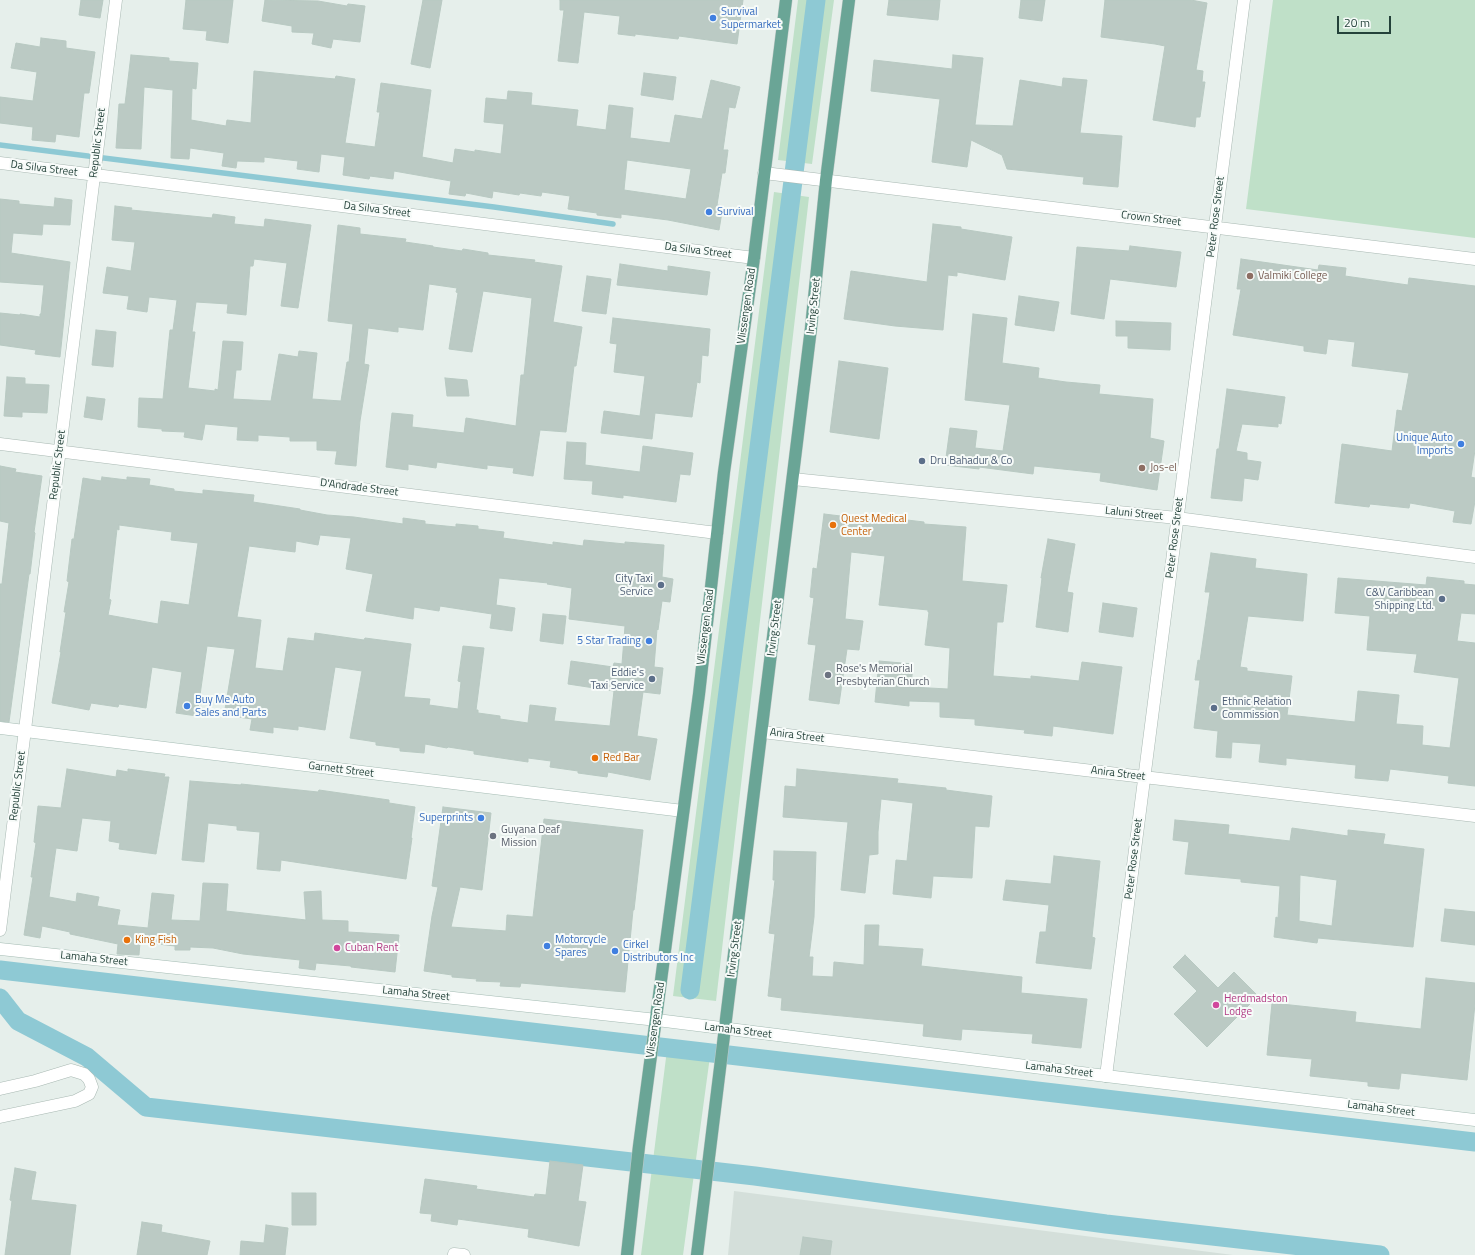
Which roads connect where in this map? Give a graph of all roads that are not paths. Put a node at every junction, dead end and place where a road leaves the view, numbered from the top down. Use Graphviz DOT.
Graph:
graph roads {
  1 [pos="116,0"];
  2 [pos="786,0"];
  3 [pos="849,0"];
  4 [pos="1244,0"];
  5 [pos="0,163"];
  6 [pos="94,172"];
  7 [pos="764,172"];
  8 [pos="826,180"];
  9 [pos="1214,227"];
  10 [pos="754,258"];
  11 [pos="1475,259"];
  12 [pos="0,444"];
  13 [pos="59,451"];
  14 [pos="793,479"];
  15 [pos="1177,518"];
  16 [pos="717,533"];
  17 [pos="1475,557"];
  18 [pos="0,728"];
  19 [pos="25,731"];
  20 [pos="762,732"];
  21 [pos="1144,777"];
  22 [pos="682,811"];
  23 [pos="1475,816"];
  24 [pos="0,930"];
  25 [pos="0,948"];
  26 [pos="657,1020"];
  27 [pos="725,1030"];
  28 [pos="1106,1076"];
  29 [pos="0,1089"];
  30 [pos="0,1117"];
  31 [pos="1475,1120"];
  32 [pos="627,1255"];
  33 [pos="697,1255"];
  1 -- 6 [label="street, Republic Street"];
  2 -- 7 [label="main road, Vlissengen Road"];
  3 -- 8 [label="main road, Irving Street"];
  4 -- 9 [label="street, Peter Rose Street"];
  5 -- 6 [label="street, Da Silva Street"];
  6 -- 10 [label="street, Da Silva Street"];
  6 -- 13 [label="street, Republic Street"];
  7 -- 8 [label="street, Crown Street"];
  7 -- 10 [label="main road, Vlissengen Road"];
  8 -- 9 [label="street, Crown Street"];
  8 -- 14 [label="main road, Irving Street"];
  9 -- 11 [label="street, Crown Street"];
  9 -- 15 [label="street, Peter Rose Street"];
  10 -- 16 [label="main road, Vlissengen Road"];
  12 -- 13 [label="street, D'Andrade Street"];
  13 -- 16 [label="street, D'Andrade Street"];
  13 -- 19 [label="street, Republic Street"];
  14 -- 15 [label="street, Laluni Street"];
  14 -- 20 [label="main road, Irving Street"];
  15 -- 17 [label="street, Laluni Street"];
  15 -- 21 [label="street, Peter Rose Street"];
  16 -- 22 [label="main road, Vlissengen Road"];
  18 -- 19 [label="street, Garnett Street"];
  19 -- 22 [label="street, Garnett Street"];
  19 -- 24 [label="street, Republic Street"];
  20 -- 21 [label="street, Anira Street"];
  20 -- 27 [label="main road, Irving Street"];
  21 -- 23 [label="street, Anira Street"];
  21 -- 28 [label="street, Peter Rose Street"];
  22 -- 26 [label="main road, Vlissengen Road"];
  25 -- 26 [label="street, Lamaha Street"];
  26 -- 27 [label="street, Lamaha Street"];
  26 -- 32 [label="main road, Vlissengen Road"];
  27 -- 28 [label="street, Lamaha Street"];
  27 -- 33 [label="main road, Irving Street"];
  28 -- 31 [label="street, Lamaha Street"];
  29 -- 30 [label="street"];
}
